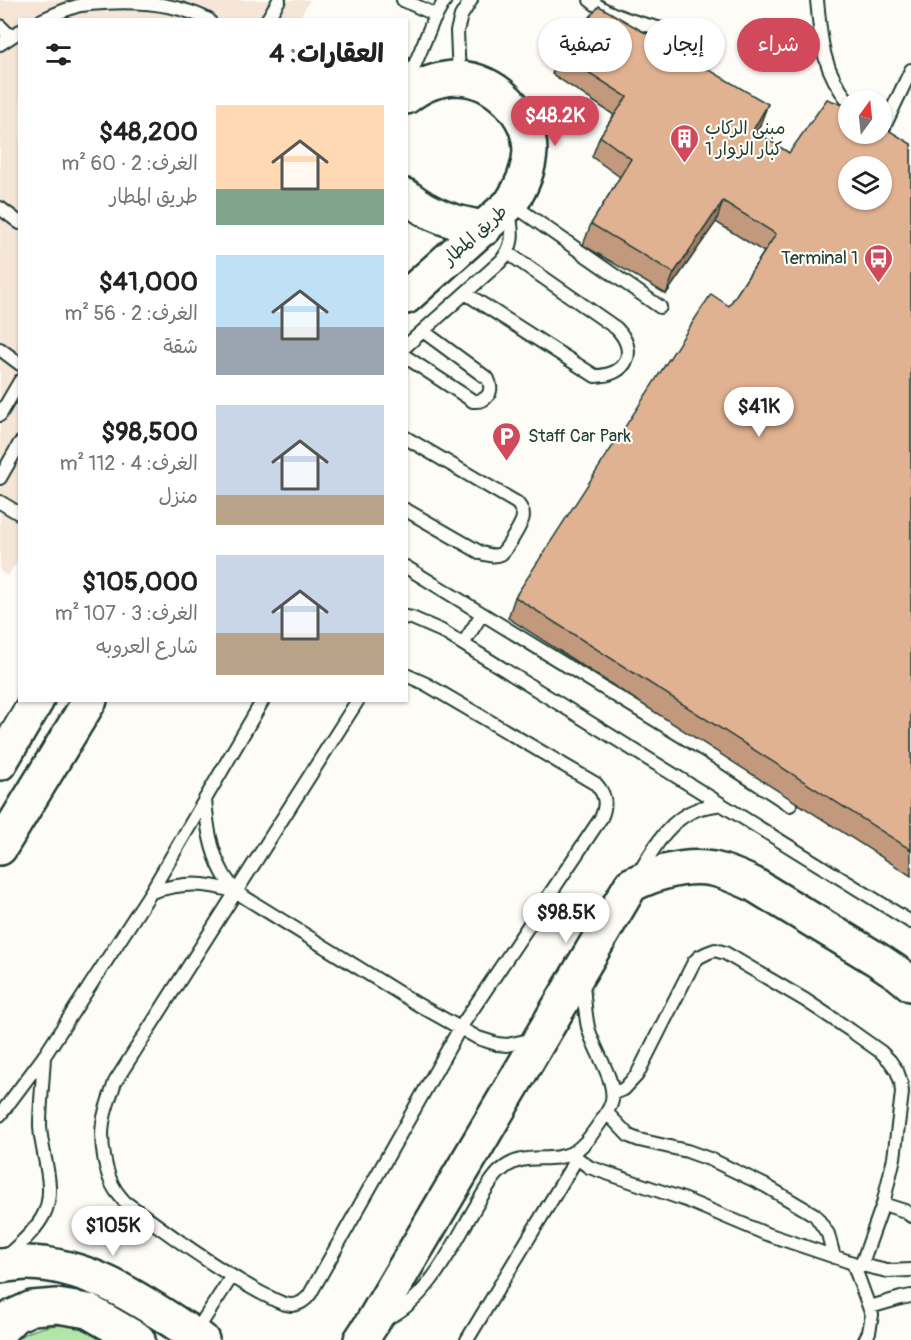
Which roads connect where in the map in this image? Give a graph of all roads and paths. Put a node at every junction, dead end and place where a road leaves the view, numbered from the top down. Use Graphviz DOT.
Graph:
graph roads {
  1 [pos="279,0"];
  2 [pos="403,0"];
  3 [pos="445,0"];
  4 [pos="471,0"];
  5 [pos="590,0"];
  6 [pos="817,0"];
  7 [pos="142,1"];
  8 [pos="436,15"];
  9 [pos="46,18"];
  10 [pos="204,18"];
  11 [pos="268,18"];
  12 [pos="644,24"];
  13 [pos="0,26"];
  14 [pos="10,37"];
  15 [pos="911,70"];
  16 [pos="459,78"];
  17 [pos="408,81"];
  18 [pos="840,90"];
  19 [pos="408,96"];
  20 [pos="892,116"];
  21 [pos="408,197"];
  22 [pos="509,204"];
  23 [pos="0,208"];
  24 [pos="18,222"];
  25 [pos="485,228"];
  26 [pos="508,253"];
  27 [pos="465,293"];
  28 [pos="408,295"];
  29 [pos="660,307"];
  30 [pos="423,331"];
  31 [pos="408,344"];
  32 [pos="0,349"];
  33 [pos="408,358"];
  34 [pos="18,362"];
  35 [pos="18,384"];
  36 [pos="0,415"];
  37 [pos="408,439"];
  38 [pos="18,446"];
  39 [pos="0,478"];
  40 [pos="0,502"];
  41 [pos="408,511"];
  42 [pos="18,513"];
  43 [pos="408,568"];
  44 [pos="482,614"];
  45 [pos="408,617"];
  46 [pos="463,644"];
  47 [pos="408,676"];
  48 [pos="37,702"];
  49 [pos="89,702"];
  50 [pos="262,702"];
  51 [pos="357,702"];
  52 [pos="0,764"];
  53 [pos="205,799"];
  54 [pos="721,804"];
  55 [pos="790,805"];
  56 [pos="0,848"];
  57 [pos="631,885"];
  58 [pos="152,892"];
  59 [pos="236,892"];
  60 [pos="911,922"];
  61 [pos="582,969"];
  62 [pos="911,984"];
  63 [pos="460,1028"];
  64 [pos="543,1034"];
  65 [pos="45,1055"];
  66 [pos="614,1093"];
  67 [pos="607,1113"];
  68 [pos="0,1115"];
  69 [pos="575,1155"];
  70 [pos="883,1204"];
  71 [pos="911,1216"];
  72 [pos="834,1257"];
  73 [pos="857,1264"];
  74 [pos="0,1265"];
  75 [pos="911,1270"];
  76 [pos="232,1276"];
  77 [pos="911,1296"];
  78 [pos="870,1307"];
  79 [pos="0,1330"];
  80 [pos="366,1332"];
  81 [pos="198,1338"];
  82 [pos="138,1340"];
  83 [pos="467,1340"];
  84 [pos="865,1340"];
  1 -- 11 [label="lane"];
  2 -- 8 [label="lane"];
  3 -- 8 [label="lane"];
  4 -- 16 [label="lane"];
  5 -- 12 [label="lane"];
  6 -- 18 [label="lane"];
  7 -- 9 [label="lane"];
  7 -- 10 [label="lane"];
  8 -- 17 [label="lane"];
  13 -- 14 [label="lane"];
  15 -- 20 [label="lane"];
  16 -- 19 [label="street, طريق المطار"];
  16 -- 22 [label="street, طريق المطار"];
  21 -- 25 [label="street"];
  22 -- 25 [label="street, طريق المطار"];
  22 -- 26 [label="lane"];
  22 -- 29 [label="lane"];
  23 -- 24 [label="lane"];
  25 -- 28 [label="street, طريق المطار"];
  26 -- 27 [label="lane"];
  26 -- 27 [label="lane"];
  27 -- 30 [label="lane"];
  30 -- 31 [label="lane"];
  30 -- 33 [label="lane"];
  32 -- 34 [label="lane"];
  35 -- 36 [label="lane"];
  37 -- 41 [label="lane"];
  38 -- 39 [label="lane"];
  40 -- 42 [label="lane"];
  43 -- 44 [label="lane"];
  44 -- 46 [label="lane"];
  44 -- 55 [label="lane"];
  45 -- 46 [label="lane"];
  46 -- 54 [label="lane"];
  47 -- 63 [label="lane"];
  48 -- 52 [label="street"];
  49 -- 56 [label="street"];
  50 -- 53 [label="lane"];
  51 -- 59 [label="lane"];
  53 -- 58 [label="lane"];
  53 -- 59 [label="lane"];
  54 -- 57 [label="lane"];
  54 -- 60 [label="lane"];
  57 -- 61 [label="street"];
  57 -- 62 [label="street"];
  58 -- 59 [label="lane"];
  58 -- 65 [label="lane"];
  59 -- 63 [label="lane"];
  59 -- 76 [label="lane"];
  61 -- 64 [label="street"];
  61 -- 66 [label="lane"];
  63 -- 64 [label="lane"];
  63 -- 76 [label="lane"];
  64 -- 80 [label="street"];
  65 -- 68 [label="lane"];
  65 -- 74 [label="lane"];
  66 -- 67 [label="lane"];
  66 -- 70 [label="lane"];
  67 -- 69 [label="lane"];
  67 -- 72 [label="lane"];
  69 -- 72 [label="lane"];
  69 -- 80 [label="lane"];
  69 -- 83 [label="lane"];
  70 -- 71 [label="lane"];
  70 -- 73 [label="lane"];
  72 -- 73 [label="lane"];
  73 -- 75 [label="lane"];
  73 -- 78 [label="lane"];
  74 -- 81 [label="street"];
  76 -- 81 [label="lane"];
  77 -- 78 [label="lane"];
  78 -- 84 [label="lane"];
  79 -- 82 [label="street"];
}
